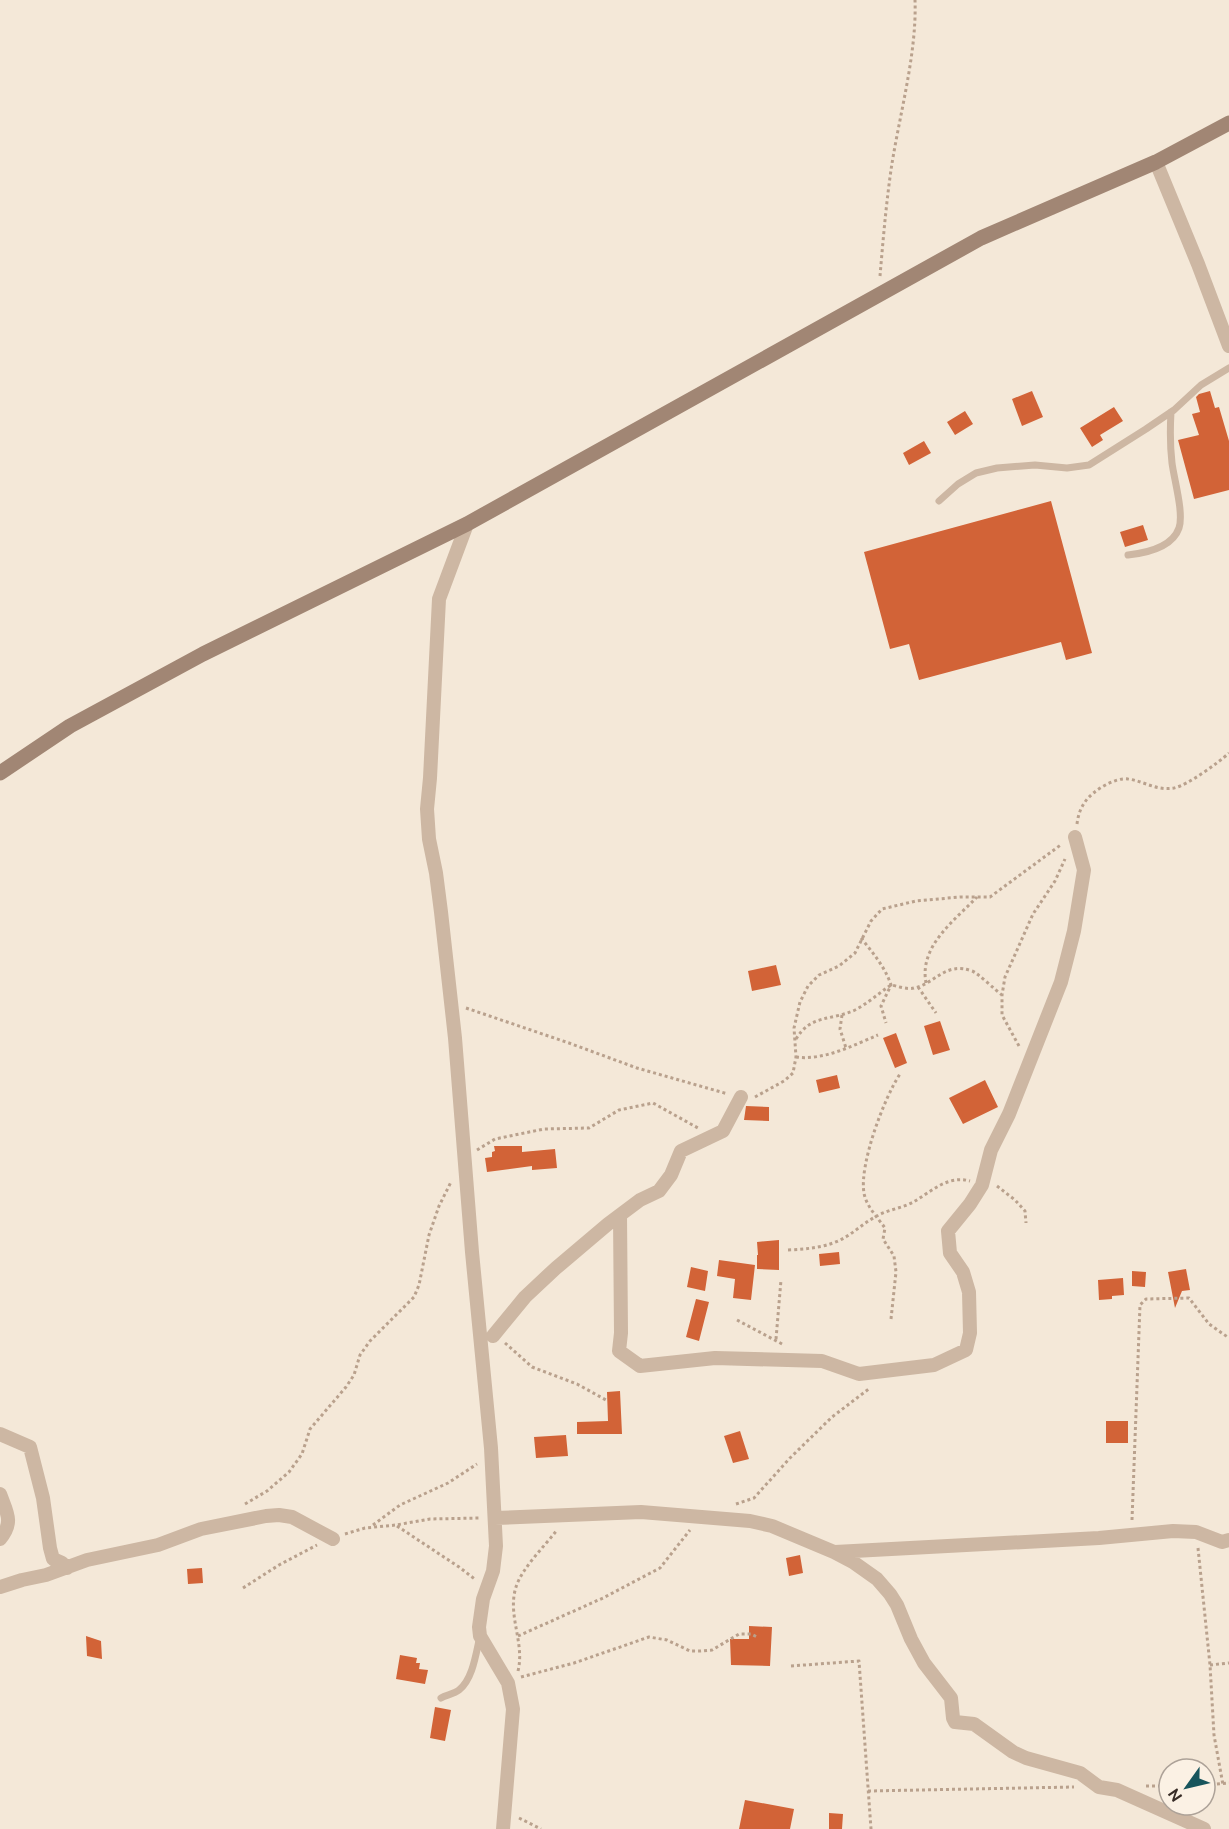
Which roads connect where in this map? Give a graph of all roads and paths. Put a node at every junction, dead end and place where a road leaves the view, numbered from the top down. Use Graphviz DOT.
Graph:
graph roads {
  1 [pos="915,0"];
  2 [pos="1229,123"];
  3 [pos="1156,162"];
  4 [pos="878,296"];
  5 [pos="1229,346"];
  6 [pos="1229,368"];
  7 [pos="1171,412"];
  8 [pos="939,501"];
  9 [pos="467,524"];
  10 [pos="1128,555"];
  11 [pos="1229,753"];
  12 [pos="0,773"];
  13 [pos="1075,837"];
  14 [pos="977,897"];
  15 [pos="861,938"];
  16 [pos="926,983"];
  17 [pos="891,985"];
  18 [pos="918,987"];
  19 [pos="1002,995"];
  20 [pos="451,1003"];
  21 [pos="936,1013"];
  22 [pos="842,1015"];
  23 [pos="886,1023"];
  24 [pos="878,1035"];
  25 [pos="795,1040"];
  26 [pos="846,1048"];
  27 [pos="796,1057"];
  28 [pos="1028,1064"];
  29 [pos="900,1074"];
  30 [pos="741,1097"];
  31 [pos="713,1136"];
  32 [pos="464,1158"];
  33 [pos="982,1185"];
  34 [pos="620,1215"];
  35 [pos="876,1216"];
  36 [pos="1026,1223"];
  37 [pos="788,1250"];
  38 [pos="781,1280"];
  39 [pos="891,1319"];
  40 [pos="737,1320"];
  41 [pos="493,1336"];
  42 [pos="1229,1338"];
  43 [pos="776,1339"];
  44 [pos="808,1361"];
  45 [pos="606,1400"];
  46 [pos="0,1434"];
  47 [pos="480,1462"];
  48 [pos="0,1494"];
  49 [pos="243,1505"];
  50 [pos="567,1515"];
  51 [pos="495,1518"];
  52 [pos="373,1525"];
  53 [pos="396,1525"];
  54 [pos="1196,1532"];
  55 [pos="1132,1535"];
  56 [pos="0,1539"];
  57 [pos="333,1539"];
  58 [pos="1229,1540"];
  59 [pos="834,1552"];
  60 [pos="67,1568"];
  61 [pos="0,1587"];
  62 [pos="243,1588"];
  63 [pos="487,1588"];
  64 [pos="480,1636"];
  65 [pos="757,1637"];
  66 [pos="1229,1663"];
  67 [pos="1210,1665"];
  68 [pos="791,1666"];
  69 [pos="441,1698"];
  70 [pos="1229,1783"];
  71 [pos="1217,1785"];
  72 [pos="1223,1785"];
  73 [pos="1146,1786"];
  74 [pos="1157,1786"];
  75 [pos="1099,1787"];
  76 [pos="868,1791"];
  77 [pos="504,1810"];
  78 [pos="503,1829"];
  79 [pos="541,1829"];
  80 [pos="871,1829"];
  81 [pos="1204,1829"];
  1 -- 4 [label="path"];
  2 -- 3 [label="street"];
  3 -- 4 [label="street"];
  3 -- 5 [label="street"];
  4 -- 9 [label="street"];
  6 -- 7 [label="lane"];
  7 -- 8 [label="lane"];
  7 -- 10 [label="lane"];
  9 -- 12 [label="street"];
  9 -- 20 [label="street"];
  11 -- 13 [label="path"];
  13 -- 14 [label="path"];
  13 -- 19 [label="path"];
  13 -- 28 [label="street"];
  14 -- 15 [label="path"];
  14 -- 16 [label="path"];
  15 -- 17 [label="path"];
  15 -- 25 [label="path"];
  16 -- 18 [label="path"];
  16 -- 19 [label="path"];
  17 -- 18 [label="path"];
  17 -- 22 [label="path"];
  17 -- 23 [label="path"];
  18 -- 21 [label="path"];
  19 -- 28 [label="path"];
  20 -- 30 [label="path"];
  20 -- 32 [label="street"];
  22 -- 25 [label="path"];
  22 -- 26 [label="path"];
  24 -- 26 [label="path"];
  25 -- 27 [label="path"];
  26 -- 27 [label="path"];
  27 -- 30 [label="path"];
  28 -- 33 [label="street"];
  29 -- 35 [label="path"];
  30 -- 31 [label="street"];
  31 -- 32 [label="path"];
  31 -- 34 [label="street"];
  32 -- 49 [label="path"];
  32 -- 51 [label="street"];
  33 -- 35 [label="path"];
  33 -- 36 [label="path"];
  33 -- 44 [label="street"];
  34 -- 41 [label="street"];
  34 -- 44 [label="street"];
  35 -- 37 [label="path"];
  35 -- 39 [label="path"];
  38 -- 43 [label="path"];
  40 -- 43 [label="path"];
  41 -- 45 [label="path"];
  42 -- 55 [label="path"];
  43 -- 44 [label="path"];
  46 -- 60 [label="street"];
  47 -- 52 [label="path"];
  48 -- 56 [label="street"];
  50 -- 51 [label="street"];
  50 -- 59 [label="street"];
  50 -- 65 [label="path"];
  51 -- 53 [label="path"];
  51 -- 63 [label="street"];
  53 -- 57 [label="path"];
  53 -- 63 [label="path"];
  54 -- 55 [label="street"];
  54 -- 58 [label="street"];
  54 -- 67 [label="path"];
  55 -- 59 [label="street"];
  57 -- 60 [label="street"];
  57 -- 62 [label="path"];
  59 -- 75 [label="street"];
  60 -- 61 [label="street"];
  63 -- 64 [label="street"];
  64 -- 69 [label="lane"];
  64 -- 77 [label="street"];
  66 -- 67 [label="path"];
  67 -- 72 [label="path"];
  68 -- 76 [label="path"];
  70 -- 72 [label="path"];
  71 -- 72 [label="path"];
  73 -- 74 [label="path"];
  75 -- 76 [label="path"];
  75 -- 81 [label="street"];
  76 -- 80 [label="path"];
  77 -- 78 [label="street"];
  77 -- 79 [label="path"];
}
